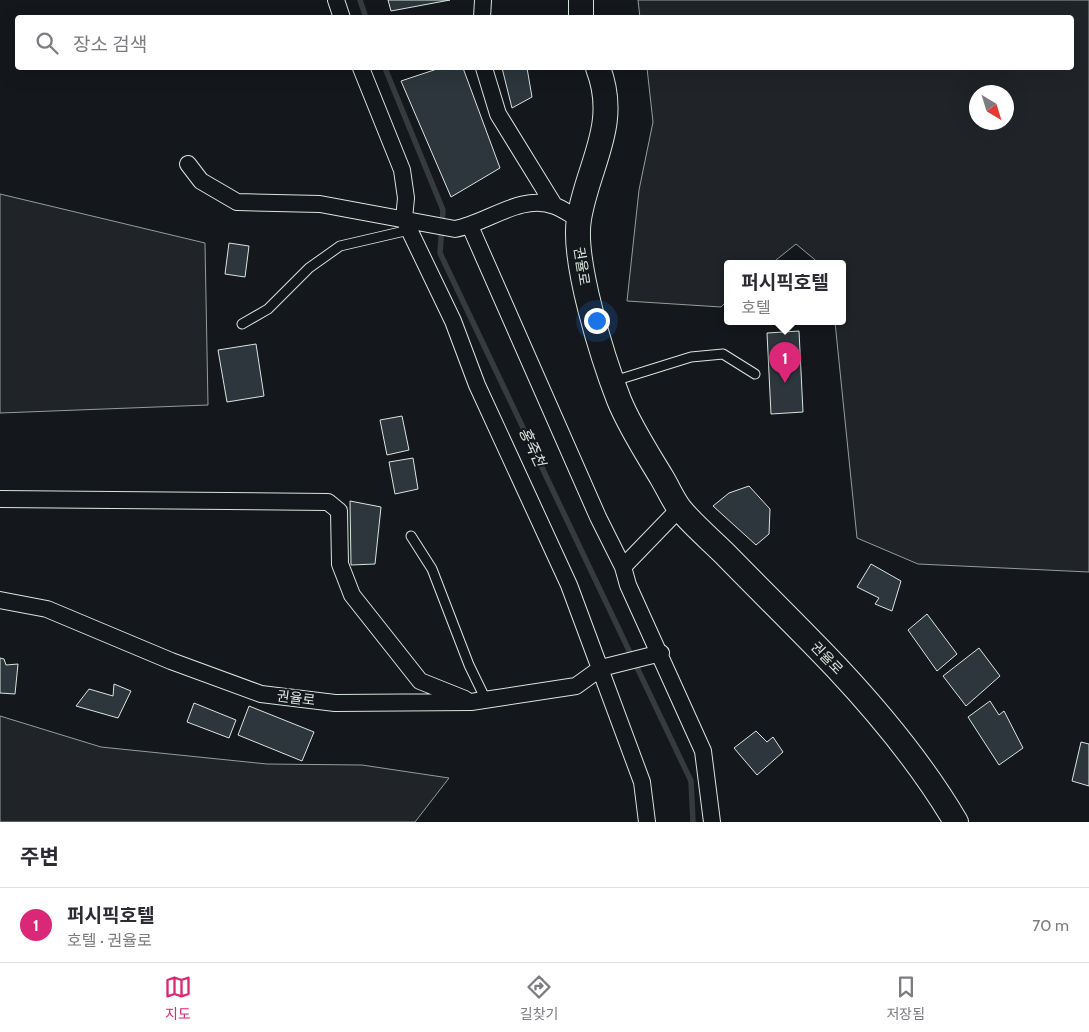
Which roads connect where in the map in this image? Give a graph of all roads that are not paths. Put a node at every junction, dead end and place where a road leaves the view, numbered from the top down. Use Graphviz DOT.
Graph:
graph roads {
  1 [pos="336,0"];
  2 [pos="483,0"];
  3 [pos="581,0"];
  4 [pos="341,15"];
  5 [pos="482,15"];
  6 [pos="581,15"];
  7 [pos="362,70"];
  8 [pos="485,70"];
  9 [pos="599,70"];
  10 [pos="188,164"];
  11 [pos="554,205"];
  12 [pos="578,219"];
  13 [pos="406,224"];
  14 [pos="462,227"];
  15 [pos="242,324"];
  16 [pos="755,374"];
  17 [pos="613,381"];
  18 [pos="0,499"];
  19 [pos="680,508"];
  20 [pos="411,536"];
  21 [pos="623,567"];
  22 [pos="0,600"];
  23 [pos="661,653"];
  24 [pos="601,668"];
  25 [pos="479,701"];
  26 [pos="647,822"];
  27 [pos="712,822"];
  28 [pos="956,822"];
  1 -- 4 [label="street"];
  2 -- 5 [label="street"];
  3 -- 6 [label="main road"];
  7 -- 13 [label="street"];
  8 -- 11 [label="street"];
  9 -- 12 [label="main road, 권율로"];
  10 -- 13 [label="street"];
  11 -- 12 [label="street"];
  11 -- 14 [label="street"];
  12 -- 17 [label="main road, 권율로"];
  13 -- 14 [label="street"];
  13 -- 15 [label="lane"];
  13 -- 24 [label="street"];
  14 -- 21 [label="street"];
  16 -- 17 [label="lane"];
  17 -- 19 [label="main road, 권율로"];
  18 -- 25 [label="street"];
  19 -- 21 [label="street"];
  19 -- 28 [label="main road, 권율로"];
  20 -- 25 [label="lane"];
  21 -- 23 [label="street"];
  22 -- 25 [label="street, 권율로"];
  23 -- 24 [label="street"];
  23 -- 27 [label="street"];
  24 -- 25 [label="street, 권율로"];
  24 -- 26 [label="street"];
}
